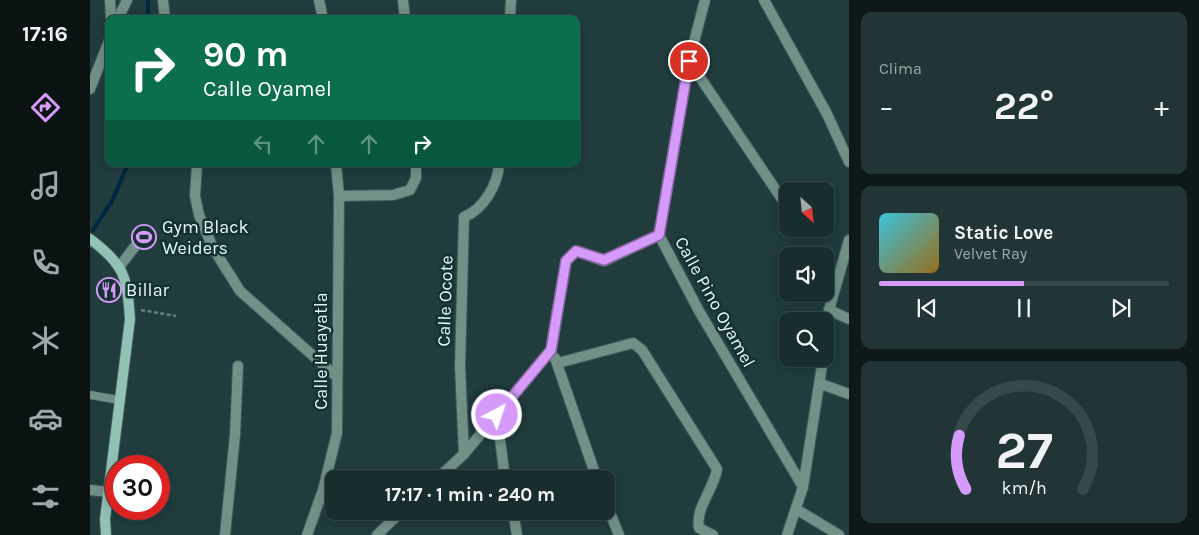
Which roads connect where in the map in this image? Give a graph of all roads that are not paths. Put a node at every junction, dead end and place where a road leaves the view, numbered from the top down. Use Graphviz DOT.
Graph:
graph roads {
  1 [pos="110,0"];
  2 [pos="127,0"];
  3 [pos="162,0"];
  4 [pos="319,0"];
  5 [pos="403,0"];
  6 [pos="511,0"];
  7 [pos="705,0"];
  8 [pos="764,0"];
  9 [pos="111,15"];
  10 [pos="120,15"];
  11 [pos="164,15"];
  12 [pos="322,15"];
  13 [pos="405,15"];
  14 [pos="510,15"];
  15 [pos="105,51"];
  16 [pos="689,61"];
  17 [pos="90,89"];
  18 [pos="849,162"];
  19 [pos="197,167"];
  20 [pos="336,167"];
  21 [pos="416,167"];
  22 [pos="500,167"];
  23 [pos="779,195"];
  24 [pos="339,196"];
  25 [pos="659,235"];
  26 [pos="90,239"];
  27 [pos="849,240"];
  28 [pos="139,241"];
  29 [pos="120,266"];
  30 [pos="829,310"];
  31 [pos="849,319"];
  32 [pos="551,350"];
  33 [pos="558,363"];
  34 [pos="238,366"];
  35 [pos="822,367"];
  36 [pos="337,377"];
  37 [pos="821,384"];
  38 [pos="849,394"];
  39 [pos="90,395"];
  40 [pos="120,400"];
  41 [pos="497,415"];
  42 [pos="464,454"];
  43 [pos="113,455"];
  44 [pos="447,470"];
  45 [pos="504,470"];
  46 [pos="594,470"];
  47 [pos="804,488"];
  48 [pos="90,490"];
  49 [pos="105,492"];
  50 [pos="796,509"];
  51 [pos="107,520"];
  52 [pos="393,520"];
  53 [pos="514,520"];
  54 [pos="613,520"];
  55 [pos="106,535"];
  56 [pos="225,535"];
  57 [pos="307,535"];
  58 [pos="379,535"];
  59 [pos="517,535"];
  60 [pos="619,535"];
  61 [pos="712,535"];
  62 [pos="787,535"];
  63 [pos="839,535"];
  1 -- 9 [label="street"];
  2 -- 10 [label="street"];
  3 -- 11 [label="street"];
  4 -- 12 [label="street"];
  5 -- 13 [label="street"];
  6 -- 14 [label="street"];
  7 -- 16 [label="street, Calle Pino Oyamel"];
  8 -- 18 [label="street"];
  15 -- 17 [label="street"];
  16 -- 23 [label="street"];
  16 -- 25 [label="street, Calle Pino Oyamel"];
  19 -- 36 [label="street"];
  20 -- 24 [label="street, Calle Huayatla"];
  21 -- 24 [label="street"];
  22 -- 42 [label="street, Calle Ocote"];
  24 -- 36 [label="street, Calle Huayatla"];
  25 -- 32 [label="street"];
  25 -- 47 [label="street, Calle Pino Oyamel"];
  26 -- 29 [label="main road"];
  27 -- 30 [label="street"];
  28 -- 29 [label="street"];
  29 -- 40 [label="main road"];
  30 -- 31 [label="street"];
  32 -- 33 [label="street"];
  32 -- 41 [label="street"];
  33 -- 46 [label="street"];
  33 -- 61 [label="street"];
  34 -- 56 [label="street"];
  35 -- 37 [label="street"];
  36 -- 57 [label="street, Calle Huayatla"];
  37 -- 38 [label="street"];
  37 -- 47 [label="street"];
  39 -- 40 [label="street"];
  40 -- 43 [label="main road"];
  41 -- 42 [label="street"];
  41 -- 45 [label="street"];
  42 -- 44 [label="street"];
  47 -- 50 [label="street"];
  48 -- 49 [label="street"];
  50 -- 62 [label="street"];
  50 -- 63 [label="street"];
  51 -- 55 [label="main road"];
  52 -- 58 [label="street"];
  53 -- 59 [label="street"];
  54 -- 60 [label="street"];
}
